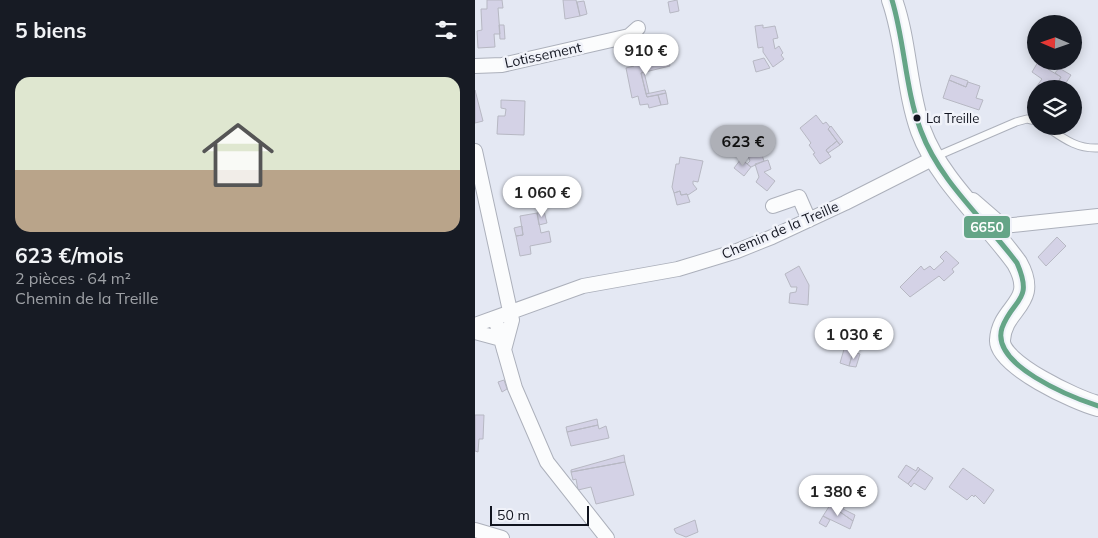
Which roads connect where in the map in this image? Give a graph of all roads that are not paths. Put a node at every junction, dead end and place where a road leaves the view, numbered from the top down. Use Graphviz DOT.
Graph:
graph roads {
  1 [pos="892,0"];
  2 [pos="638,28"];
  3 [pos="475,66"];
  4 [pos="1027,119"];
  5 [pos="1058,135"];
  6 [pos="1098,148"];
  7 [pos="475,151"];
  8 [pos="934,158"];
  9 [pos="965,198"];
  10 [pos="773,206"];
  11 [pos="1098,216"];
  12 [pos="809,220"];
  13 [pos="511,311"];
  14 [pos="495,318"];
  15 [pos="475,325"];
  16 [pos="475,332"];
  17 [pos="502,345"];
  18 [pos="1097,409"];
  19 [pos="475,530"];
  20 [pos="503,538"];
  21 [pos="607,538"];
  1 -- 8 [label="street"];
  2 -- 3 [label="street, Lotissement"];
  4 -- 8 [label="lane"];
  5 -- 6 [label="lane"];
  7 -- 13 [label="street"];
  8 -- 9 [label="street"];
  8 -- 12 [label="street, Chemin de la Treille"];
  9 -- 11 [label="street"];
  9 -- 18 [label="street"];
  10 -- 12 [label="street"];
  12 -- 13 [label="street, Chemin de la Treille"];
  13 -- 14 [label="street, Chemin de la Treille"];
  13 -- 17 [label="street"];
  14 -- 15 [label="street, Chemin de la Treille"];
  14 -- 17 [label="street"];
  16 -- 17 [label="street"];
  17 -- 21 [label="street"];
  19 -- 20 [label="street"];
}
